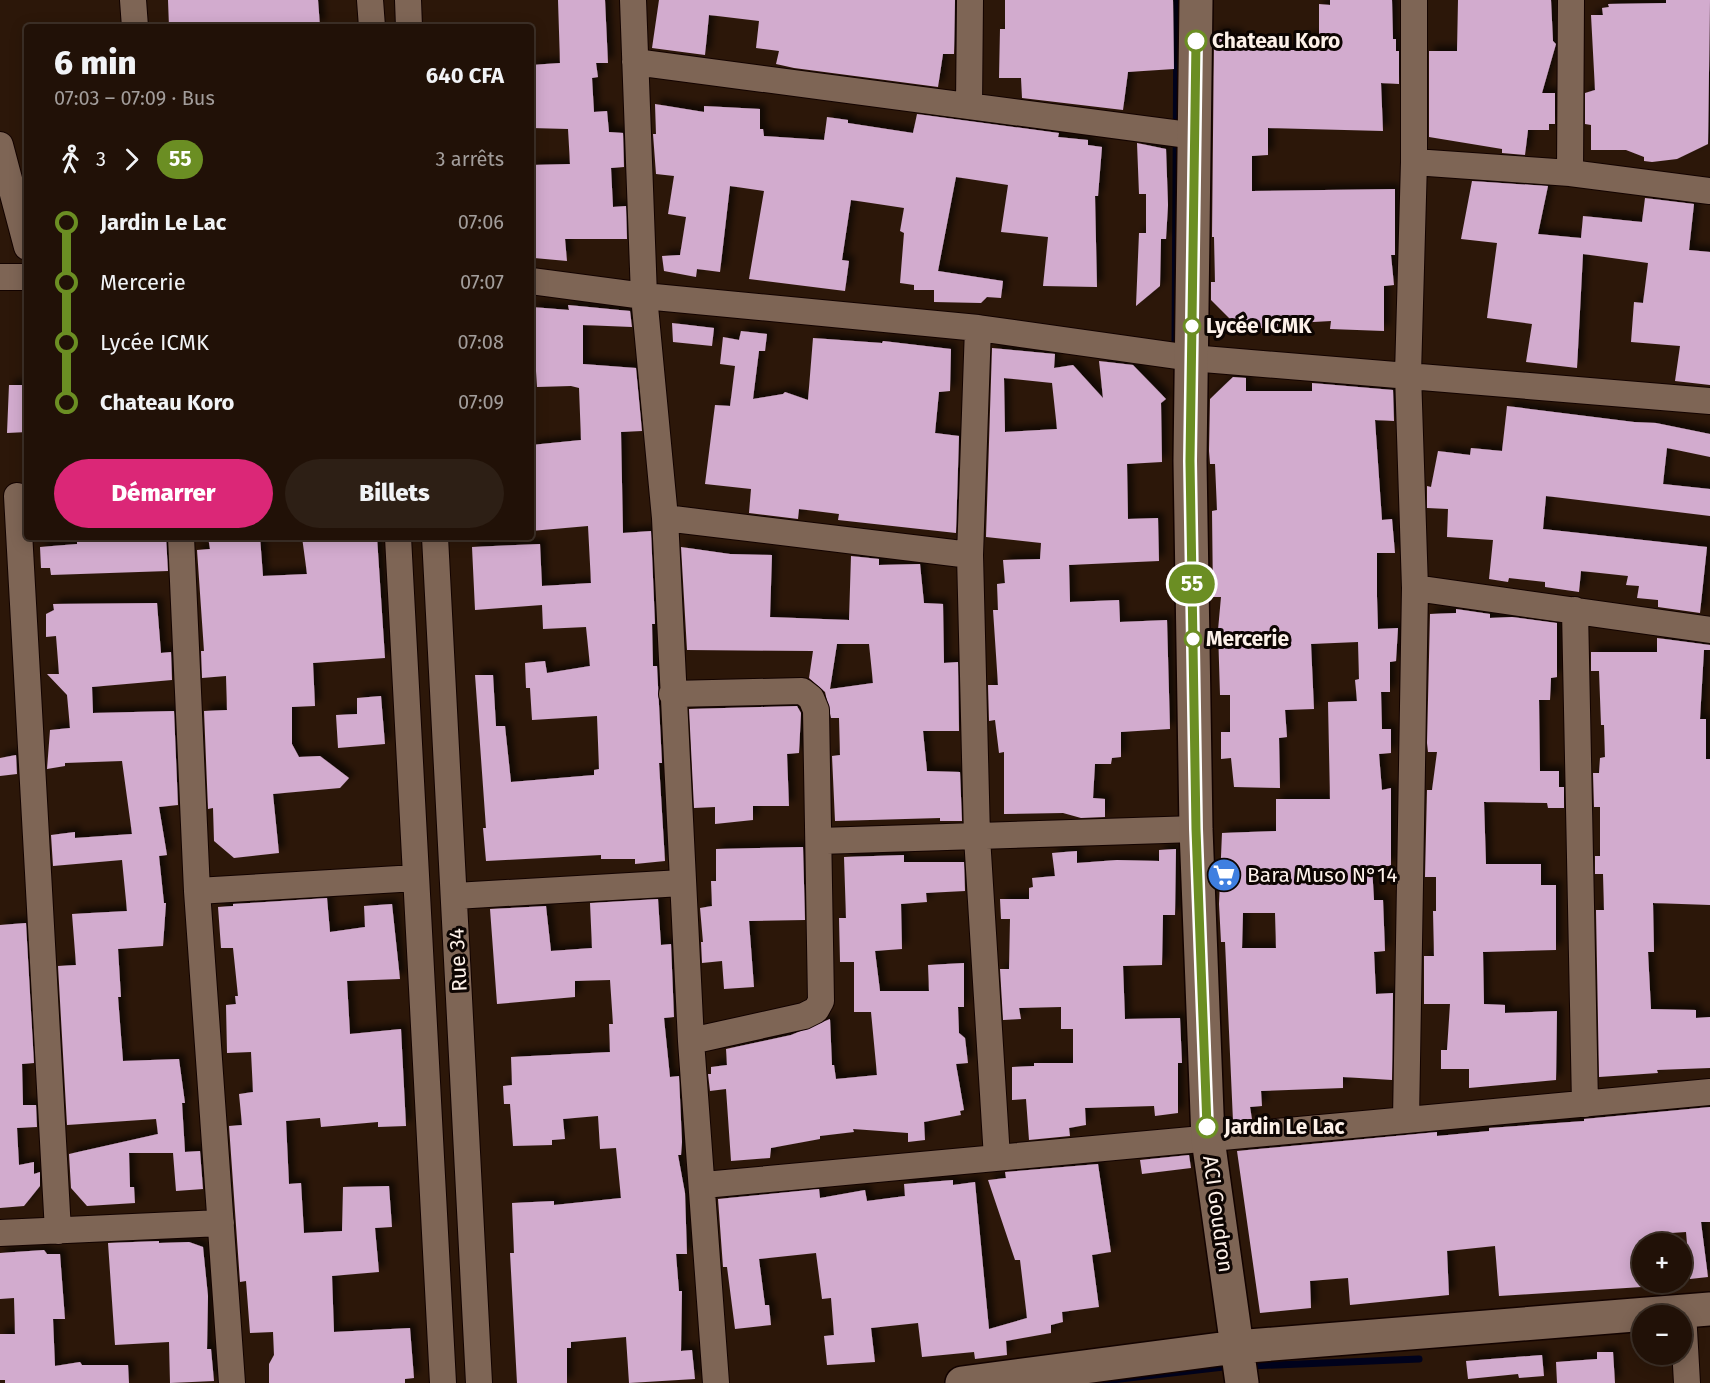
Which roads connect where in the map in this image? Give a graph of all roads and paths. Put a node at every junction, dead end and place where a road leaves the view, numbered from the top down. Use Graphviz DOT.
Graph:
graph roads {
  1 [pos="133,0"];
  2 [pos="370,0"];
  3 [pos="408,0"];
  4 [pos="633,0"];
  5 [pos="970,0"];
  6 [pos="1196,0"];
  7 [pos="1414,0"];
  8 [pos="1571,0"];
  9 [pos="135,24"];
  10 [pos="372,24"];
  11 [pos="409,24"];
  12 [pos="634,62"];
  13 [pos="969,106"];
  14 [pos="1196,136"];
  15 [pos="0,146"];
  16 [pos="1414,162"];
  17 [pos="1570,173"];
  18 [pos="1710,191"];
  19 [pos="24,236"];
  20 [pos="0,277"];
  21 [pos="24,277"];
  22 [pos="534,281"];
  23 [pos="644,296"];
  24 [pos="978,328"];
  25 [pos="1191,358"];
  26 [pos="1408,374"];
  27 [pos="1710,402"];
  28 [pos="15,496"];
  29 [pos="665,518"];
  30 [pos="181,540"];
  31 [pos="398,540"];
  32 [pos="435,540"];
  33 [pos="970,555"];
  34 [pos="1415,588"];
  35 [pos="1575,610"];
  36 [pos="1710,630"];
  37 [pos="672,694"];
  38 [pos="1196,829"];
  39 [pos="977,837"];
  40 [pos="819,840"];
  41 [pos="416,878"];
  42 [pos="682,883"];
  43 [pos="197,891"];
  44 [pos="454,896"];
  45 [pos="691,1041"];
  46 [pos="1710,1092"];
  47 [pos="1586,1104"];
  48 [pos="1406,1120"];
  49 [pos="1208,1138"];
  50 [pos="997,1158"];
  51 [pos="704,1185"];
  52 [pos="221,1223"];
  53 [pos="58,1231"];
  54 [pos="0,1233"];
  55 [pos="1696,1310"];
  56 [pos="1236,1347"];
  57 [pos="232,1383"];
  58 [pos="442,1383"];
  59 [pos="479,1383"];
  60 [pos="716,1383"];
  61 [pos="962,1383"];
  62 [pos="1242,1383"];
  63 [pos="1687,1383"];
  1 -- 9 [label="street"];
  2 -- 10 [label="street"];
  3 -- 11 [label="street"];
  4 -- 12 [label="street"];
  5 -- 13 [label="street"];
  6 -- 14 [label="street, ACI Goudron"];
  7 -- 16 [label="street"];
  8 -- 17 [label="street"];
  12 -- 13 [label="street"];
  12 -- 23 [label="street"];
  13 -- 14 [label="street"];
  14 -- 25 [label="street, ACI Goudron"];
  15 -- 19 [label="street"];
  16 -- 17 [label="street"];
  16 -- 26 [label="street"];
  17 -- 18 [label="street"];
  20 -- 21 [label="street"];
  22 -- 23 [label="street"];
  23 -- 24 [label="street"];
  23 -- 29 [label="street"];
  24 -- 25 [label="street"];
  24 -- 33 [label="street"];
  25 -- 26 [label="street"];
  25 -- 38 [label="street, ACI Goudron"];
  26 -- 27 [label="street"];
  26 -- 34 [label="street"];
  28 -- 53 [label="street"];
  29 -- 33 [label="street"];
  29 -- 37 [label="street"];
  30 -- 43 [label="street"];
  31 -- 41 [label="street, Rue 34"];
  32 -- 44 [label="street, Rue 34"];
  33 -- 39 [label="street"];
  34 -- 35 [label="street"];
  34 -- 48 [label="street"];
  35 -- 36 [label="street"];
  35 -- 47 [label="street"];
  37 -- 40 [label="street"];
  37 -- 42 [label="street"];
  38 -- 39 [label="street"];
  38 -- 49 [label="street, ACI Goudron"];
  39 -- 40 [label="street"];
  39 -- 50 [label="street"];
  40 -- 45 [label="street"];
  41 -- 43 [label="street"];
  41 -- 58 [label="street, Rue 34"];
  42 -- 44 [label="street"];
  42 -- 45 [label="street"];
  43 -- 52 [label="street"];
  44 -- 59 [label="street, Rue 34"];
  45 -- 51 [label="street"];
  46 -- 47 [label="street"];
  47 -- 48 [label="street"];
  48 -- 49 [label="street"];
  49 -- 50 [label="street"];
  49 -- 56 [label="street, ACI Goudron"];
  50 -- 51 [label="street"];
  51 -- 60 [label="street"];
  52 -- 53 [label="street"];
  52 -- 57 [label="street"];
  53 -- 54 [label="street"];
  55 -- 56 [label="street"];
  55 -- 63 [label="street"];
  56 -- 61 [label="street"];
  56 -- 62 [label="street, ACI Goudron"];
}
